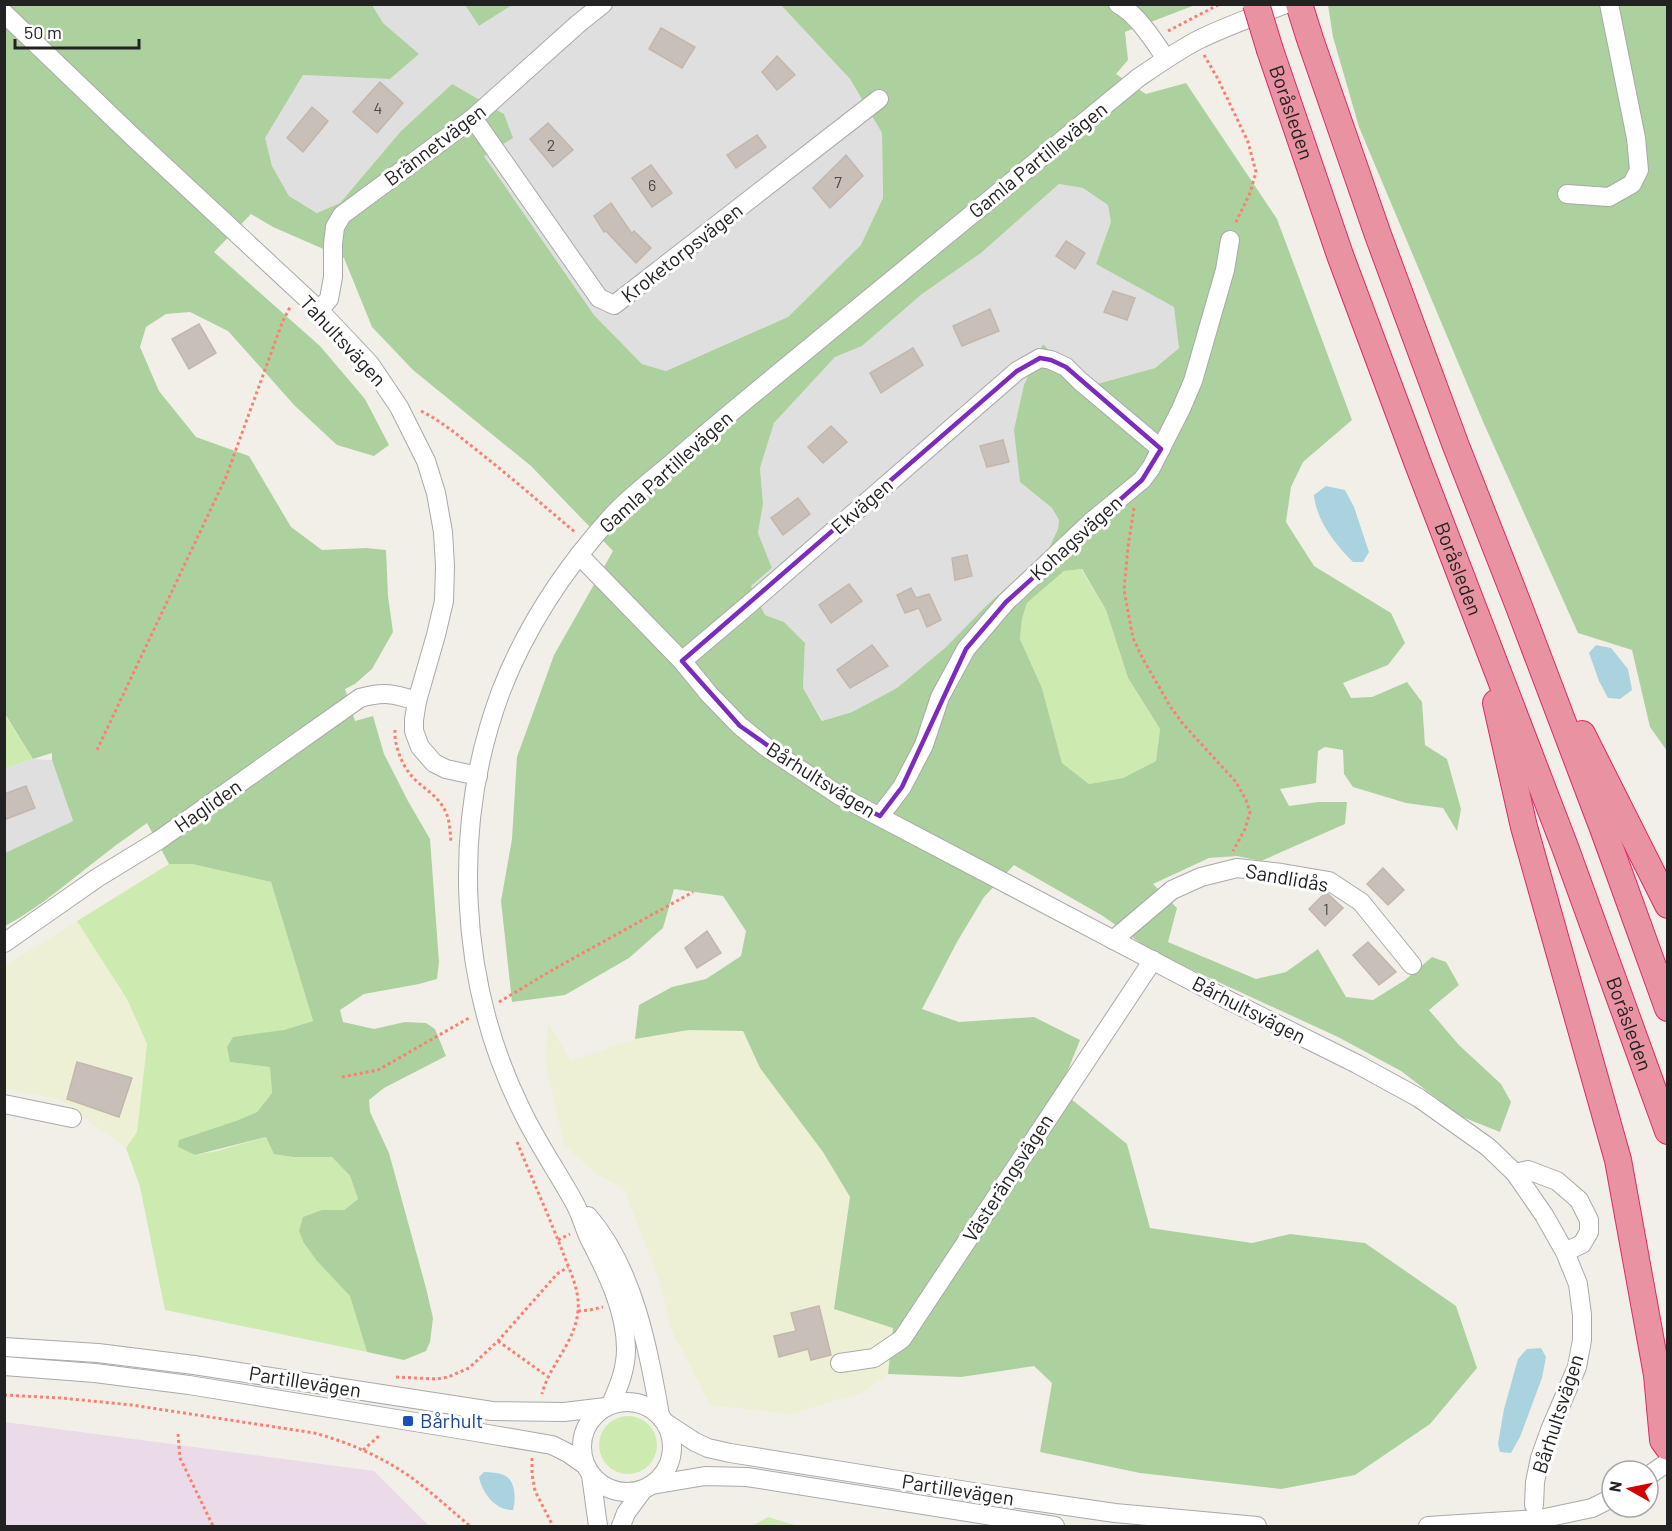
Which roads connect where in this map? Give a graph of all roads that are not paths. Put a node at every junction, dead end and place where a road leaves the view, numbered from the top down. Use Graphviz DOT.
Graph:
graph roads {
  1 [pos="603,4"];
  2 [pos="1118,4"];
  3 [pos="1256,4"];
  4 [pos="1286,4"];
  5 [pos="1299,4"];
  6 [pos="1609,4"];
  7 [pos="4,13"];
  8 [pos="1166,59"];
  9 [pos="879,99"];
  10 [pos="473,118"];
  11 [pos="1567,194"];
  12 [pos="1230,240"];
  13 [pos="319,310"];
  14 [pos="1161,449"];
  15 [pos="584,549"];
  16 [pos="1518,604"];
  17 [pos="1476,615"];
  18 [pos="682,661"];
  19 [pos="410,699"];
  20 [pos="478,776"];
  21 [pos="880,816"];
  22 [pos="1668,905"];
  23 [pos="1113,940"];
  24 [pos="4,943"];
  25 [pos="1153,960"];
  26 [pos="1412,965"];
  27 [pos="1668,1008"];
  28 [pos="4,1104"];
  29 [pos="72,1118"];
  30 [pos="1668,1131"];
  31 [pos="1515,1173"];
  32 [pos="576,1204"];
  33 [pos="1565,1252"];
  34 [pos="4,1347"];
  35 [pos="840,1363"];
  36 [pos="4,1366"];
  37 [pos="608,1405"];
  38 [pos="663,1419"];
  39 [pos="1668,1447"];
  40 [pos="588,1470"];
  41 [pos="647,1488"];
  42 [pos="1600,1504"];
  43 [pos="1534,1505"];
  44 [pos="598,1527"];
  45 [pos="621,1527"];
  46 [pos="1055,1527"];
  47 [pos="1257,1527"];
  48 [pos="1428,1527"];
  1 -- 10 [label="street, Brännetvägen"];
  2 -- 8 [label="street"];
  3 -- 17 [label="highway, Boråsleden, bridge"];
  4 -- 8 [label="street, Gamla Partillevägen"];
  5 -- 16 [label="highway, Boråsleden"];
  6 -- 11 [label="street"];
  7 -- 13 [label="street, Tahultsvägen"];
  8 -- 15 [label="street, Gamla Partillevägen"];
  9 -- 10 [label="street, Kroketorpsvägen"];
  10 -- 13 [label="street, Brännetvägen"];
  12 -- 14 [label="street, Kohagsvägen"];
  13 -- 19 [label="street, Tahultsvägen"];
  14 -- 18 [label="street, Ekvägen"];
  14 -- 21 [label="street, Kohagsvägen"];
  15 -- 18 [label="street"];
  15 -- 20 [label="street, Gamla Partillevägen"];
  16 -- 22 [label="highway"];
  16 -- 27 [label="highway, Boråsleden"];
  17 -- 30 [label="highway, Boråsleden"];
  17 -- 39 [label="highway"];
  18 -- 21 [label="street, Bårhultsvägen"];
  19 -- 20 [label="street, Tahultsvägen"];
  19 -- 24 [label="street, Hagliden"];
  20 -- 32 [label="street, Gamla Partillevägen"];
  21 -- 23 [label="street, Bårhultsvägen"];
  23 -- 25 [label="street, Bårhultsvägen"];
  23 -- 26 [label="street, Sandlidås"];
  25 -- 31 [label="street, Bårhultsvägen"];
  25 -- 35 [label="street, Västerängsvägen"];
  28 -- 29 [label="street"];
  31 -- 33 [label="street, Bårhultsvägen"];
  31 -- 33 [label="street"];
  32 -- 37 [label="street, Gamla Partillevägen"];
  32 -- 38 [label="street, Gamla Partillevägen"];
  33 -- 43 [label="street, Bårhultsvägen"];
  34 -- 37 [label="street, Partillevägen"];
  36 -- 40 [label="street, Partillevägen"];
  37 -- 38 [label="street"];
  37 -- 40 [label="street"];
  38 -- 41 [label="street"];
  38 -- 47 [label="street, Partillevägen"];
  40 -- 41 [label="street"];
  40 -- 44 [label="street"];
  41 -- 45 [label="street"];
  41 -- 46 [label="street, Partillevägen"];
  42 -- 48 [label="street"];
}
